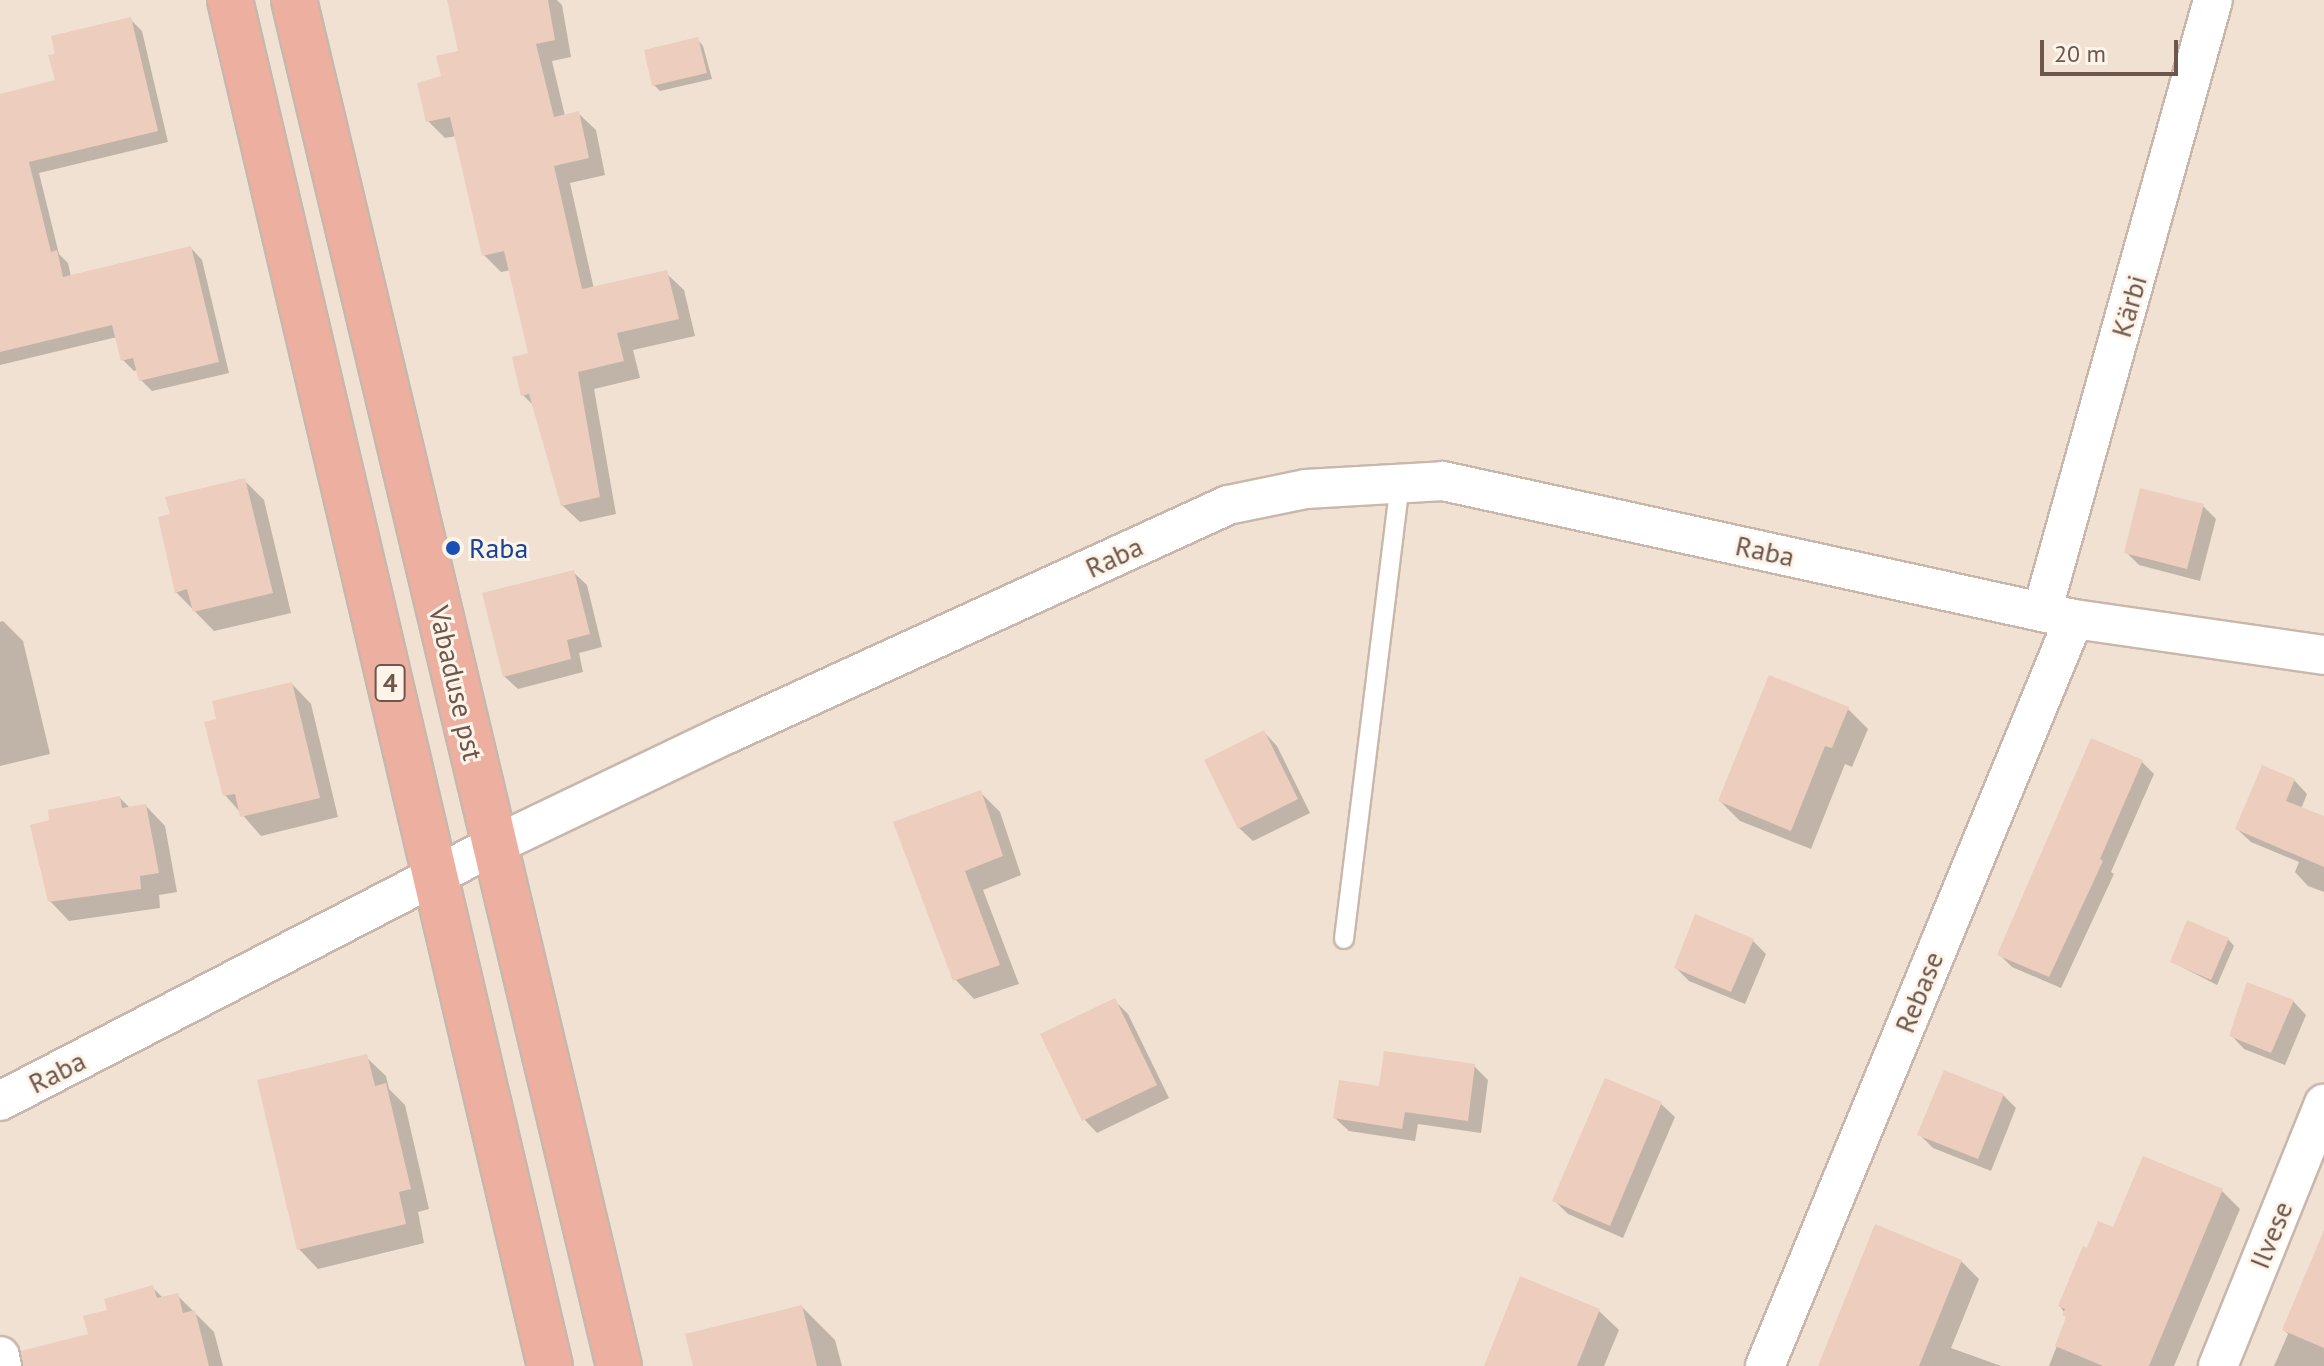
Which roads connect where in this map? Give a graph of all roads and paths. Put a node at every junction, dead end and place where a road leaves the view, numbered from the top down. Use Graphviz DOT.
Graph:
graph roads {
  1 [pos="230,0"];
  2 [pos="294,0"];
  3 [pos="2213,0"];
  4 [pos="1400,484"];
  5 [pos="2058,615"];
  6 [pos="2324,655"];
  7 [pos="495,845"];
  8 [pos="436,878"];
  9 [pos="1344,939"];
  10 [pos="0,1101"];
  11 [pos="2324,1104"];
  12 [pos="0,1356"];
  13 [pos="2,1366"];
  14 [pos="550,1366"];
  15 [pos="619,1366"];
  16 [pos="1765,1366"];
  17 [pos="2218,1366"];
  1 -- 8 [label="highway, 4"];
  2 -- 7 [label="highway, Vabaduse pst"];
  3 -- 5 [label="street, Kärbi"];
  4 -- 5 [label="street, Raba"];
  4 -- 7 [label="street, Raba"];
  4 -- 9 [label="lane"];
  5 -- 6 [label="street, Raba"];
  5 -- 16 [label="street, Rebase"];
  7 -- 8 [label="street, Raba"];
  7 -- 15 [label="highway, Vabaduse pst"];
  8 -- 10 [label="street, Raba"];
  8 -- 14 [label="highway, 4"];
  11 -- 17 [label="street, Ilvese"];
  12 -- 13 [label="street"];
}
